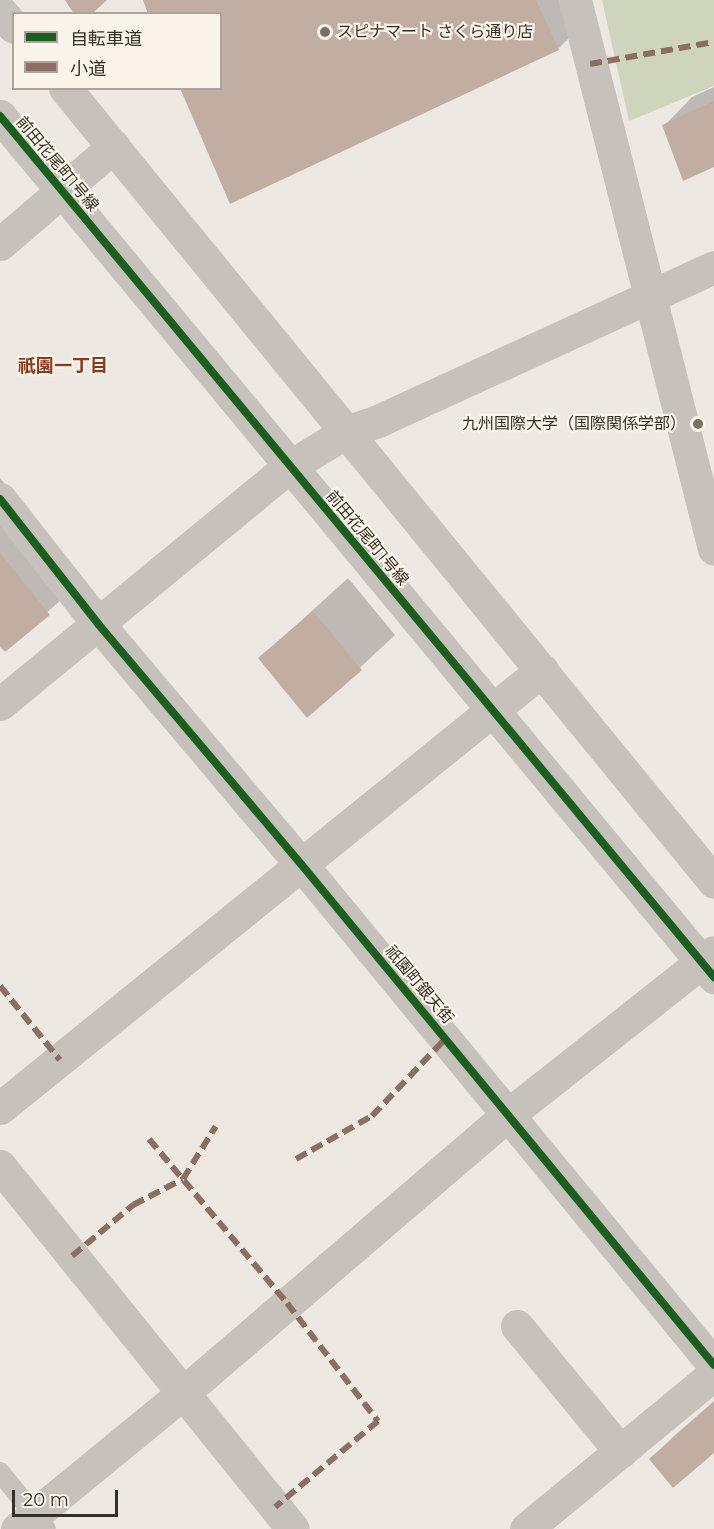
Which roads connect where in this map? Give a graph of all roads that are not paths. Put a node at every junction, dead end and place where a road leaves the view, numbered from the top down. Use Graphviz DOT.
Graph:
graph roads {
  1 [pos="576,0"];
  2 [pos="0,11"];
  3 [pos="12,25"];
  4 [pos="67,90"];
  5 [pos="0,116"];
  6 [pos="114,147"];
  7 [pos="63,192"];
  8 [pos="0,244"];
  9 [pos="714,267"];
  10 [pos="649,296"];
  11 [pos="346,432"];
  12 [pos="289,467"];
  13 [pos="0,499"];
  14 [pos="714,549"];
  15 [pos="99,626"];
  16 [pos="542,670"];
  17 [pos="0,704"];
  18 [pos="495,709"];
  19 [pos="301,864"];
  20 [pos="714,882"];
  21 [pos="710,964"];
  22 [pos="0,1108"];
  23 [pos="509,1114"];
  24 [pos="0,1166"];
  25 [pos="517,1326"];
  26 [pos="714,1365"];
  27 [pos="714,1374"];
  28 [pos="183,1393"];
  29 [pos="621,1452"];
  30 [pos="0,1473"];
  31 [pos="33,1524"];
  32 [pos="293,1529"];
  33 [pos="526,1529"];
  1 -- 10 [label="street"];
  2 -- 3 [label="street"];
  4 -- 6 [label="street"];
  5 -- 7 [label="street, 前田花尾町1号線"];
  6 -- 7 [label="street"];
  6 -- 11 [label="street"];
  7 -- 8 [label="street"];
  7 -- 12 [label="street, 前田花尾町1号線"];
  9 -- 10 [label="street"];
  10 -- 11 [label="street"];
  10 -- 14 [label="street"];
  11 -- 12 [label="street"];
  11 -- 16 [label="street"];
  12 -- 15 [label="street"];
  12 -- 18 [label="street, 前田花尾町1号線"];
  13 -- 15 [label="street, 祇園町銀天街"];
  15 -- 17 [label="street"];
  15 -- 19 [label="street, 祇園町銀天街"];
  16 -- 18 [label="street"];
  16 -- 20 [label="street"];
  18 -- 19 [label="street"];
  18 -- 21 [label="street, 前田花尾町1号線"];
  19 -- 22 [label="street"];
  19 -- 23 [label="street, 祇園町銀天街"];
  21 -- 23 [label="street"];
  23 -- 26 [label="street, 祇園町銀天街"];
  23 -- 28 [label="street"];
  24 -- 28 [label="street"];
  25 -- 29 [label="street"];
  27 -- 29 [label="street"];
  28 -- 31 [label="street"];
  28 -- 32 [label="street"];
  29 -- 33 [label="street"];
  30 -- 31 [label="lane"];
}
